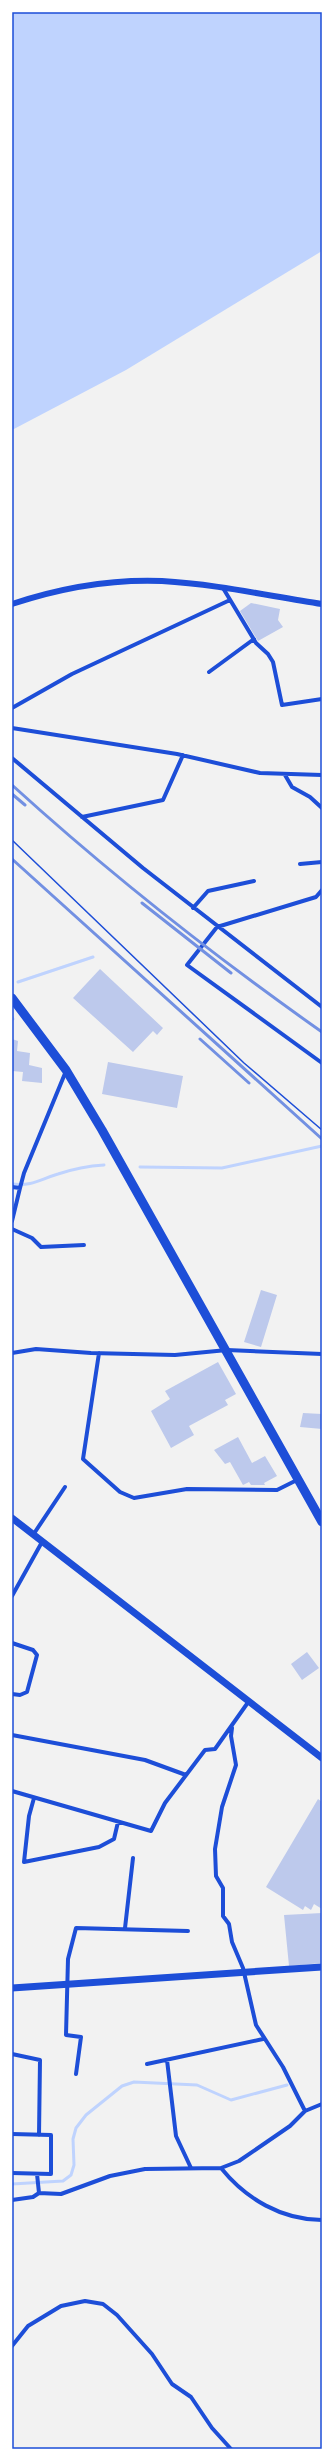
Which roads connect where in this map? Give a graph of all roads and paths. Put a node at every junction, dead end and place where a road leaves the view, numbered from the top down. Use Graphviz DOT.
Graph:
graph roads {
  1 [pos="223,588"];
  2 [pos="230,600"];
  3 [pos="12,604"];
  4 [pos="322,604"];
  5 [pos="254,639"];
  6 [pos="209,672"];
  7 [pos="322,699"];
  8 [pos="12,708"];
  9 [pos="12,728"];
  10 [pos="183,755"];
  11 [pos="12,758"];
  12 [pos="284,775"];
  13 [pos="322,775"];
  14 [pos="322,808"];
  15 [pos="82,817"];
  16 [pos="12,840"];
  17 [pos="322,862"];
  18 [pos="300,864"];
  19 [pos="254,881"];
  20 [pos="322,890"];
  21 [pos="193,908"];
  22 [pos="216,927"];
  23 [pos="12,998"];
  24 [pos="12,1002"];
  25 [pos="322,1007"];
  26 [pos="23,1012"];
  27 [pos="322,1063"];
  28 [pos="66,1070"];
  29 [pos="322,1130"];
  30 [pos="12,1187"];
  31 [pos="20,1188"];
  32 [pos="12,1221"];
  33 [pos="12,1229"];
  34 [pos="84,1245"];
  35 [pos="227,1350"];
  36 [pos="12,1353"];
  37 [pos="99,1353"];
  38 [pos="322,1354"];
  39 [pos="298,1479"];
  40 [pos="65,1487"];
  41 [pos="12,1518"];
  42 [pos="322,1522"];
  43 [pos="34,1535"];
  44 [pos="42,1542"];
  45 [pos="12,1593"];
  46 [pos="12,1643"];
  47 [pos="12,1694"];
  48 [pos="249,1701"];
  49 [pos="232,1728"];
  50 [pos="12,1735"];
  51 [pos="322,1758"];
  52 [pos="186,1775"];
  53 [pos="12,1791"];
  54 [pos="34,1798"];
  55 [pos="118,1822"];
  56 [pos="133,1858"];
  57 [pos="125,1928"];
  58 [pos="188,1931"];
  59 [pos="322,1967"];
  60 [pos="244,1973"];
  61 [pos="69,1984"];
  62 [pos="12,1988"];
  63 [pos="263,2039"];
  64 [pos="12,2054"];
  65 [pos="167,2060"];
  66 [pos="147,2064"];
  67 [pos="76,2074"];
  68 [pos="322,2104"];
  69 [pos="304,2111"];
  70 [pos="12,2134"];
  71 [pos="39,2135"];
  72 [pos="192,2168"];
  73 [pos="221,2168"];
  74 [pos="12,2173"];
  75 [pos="37,2174"];
  76 [pos="39,2193"];
  77 [pos="12,2200"];
  78 [pos="322,2220"];
  79 [pos="12,2346"];
  80 [pos="231,2449"];
  1 -- 2 [label="street"];
  1 -- 3 [label="street"];
  1 -- 4 [label="street"];
  2 -- 5 [label="street"];
  2 -- 8 [label="street"];
  5 -- 6 [label="street"];
  5 -- 7 [label="street"];
  9 -- 10 [label="street"];
  10 -- 12 [label="street"];
  10 -- 15 [label="street"];
  11 -- 15 [label="street"];
  12 -- 13 [label="street"];
  12 -- 14 [label="street"];
  15 -- 21 [label="street"];
  16 -- 29 [label="path"];
  17 -- 18 [label="street"];
  19 -- 21 [label="street"];
  20 -- 22 [label="street"];
  21 -- 22 [label="street"];
  22 -- 25 [label="street"];
  22 -- 27 [label="street"];
  23 -- 26 [label="highway"];
  24 -- 26 [label="highway"];
  26 -- 28 [label="highway"];
  28 -- 31 [label="street"];
  28 -- 35 [label="highway"];
  30 -- 31 [label="street"];
  31 -- 32 [label="street"];
  33 -- 34 [label="street"];
  35 -- 37 [label="street"];
  35 -- 38 [label="street"];
  35 -- 39 [label="highway"];
  36 -- 37 [label="street"];
  37 -- 39 [label="street"];
  39 -- 42 [label="highway"];
  40 -- 43 [label="street"];
  41 -- 43 [label="main road"];
  43 -- 44 [label="main road"];
  44 -- 45 [label="street"];
  44 -- 48 [label="main road"];
  46 -- 47 [label="street"];
  48 -- 49 [label="street"];
  48 -- 51 [label="main road"];
  49 -- 52 [label="street"];
  49 -- 60 [label="street"];
  50 -- 52 [label="street"];
  52 -- 55 [label="street"];
  53 -- 54 [label="street"];
  54 -- 55 [label="street"];
  54 -- 55 [label="street"];
  56 -- 57 [label="street"];
  57 -- 58 [label="street"];
  57 -- 61 [label="street"];
  59 -- 60 [label="main road"];
  60 -- 61 [label="main road"];
  60 -- 63 [label="street"];
  61 -- 62 [label="main road"];
  61 -- 67 [label="street"];
  63 -- 65 [label="street"];
  63 -- 69 [label="street"];
  64 -- 71 [label="street"];
  65 -- 66 [label="street"];
  65 -- 72 [label="street"];
  68 -- 69 [label="street"];
  69 -- 73 [label="street"];
  70 -- 71 [label="street"];
  71 -- 75 [label="street"];
  72 -- 73 [label="street"];
  72 -- 76 [label="street"];
  73 -- 78 [label="street"];
  74 -- 75 [label="street"];
  75 -- 76 [label="street"];
  76 -- 77 [label="street"];
  79 -- 80 [label="street"];
}
